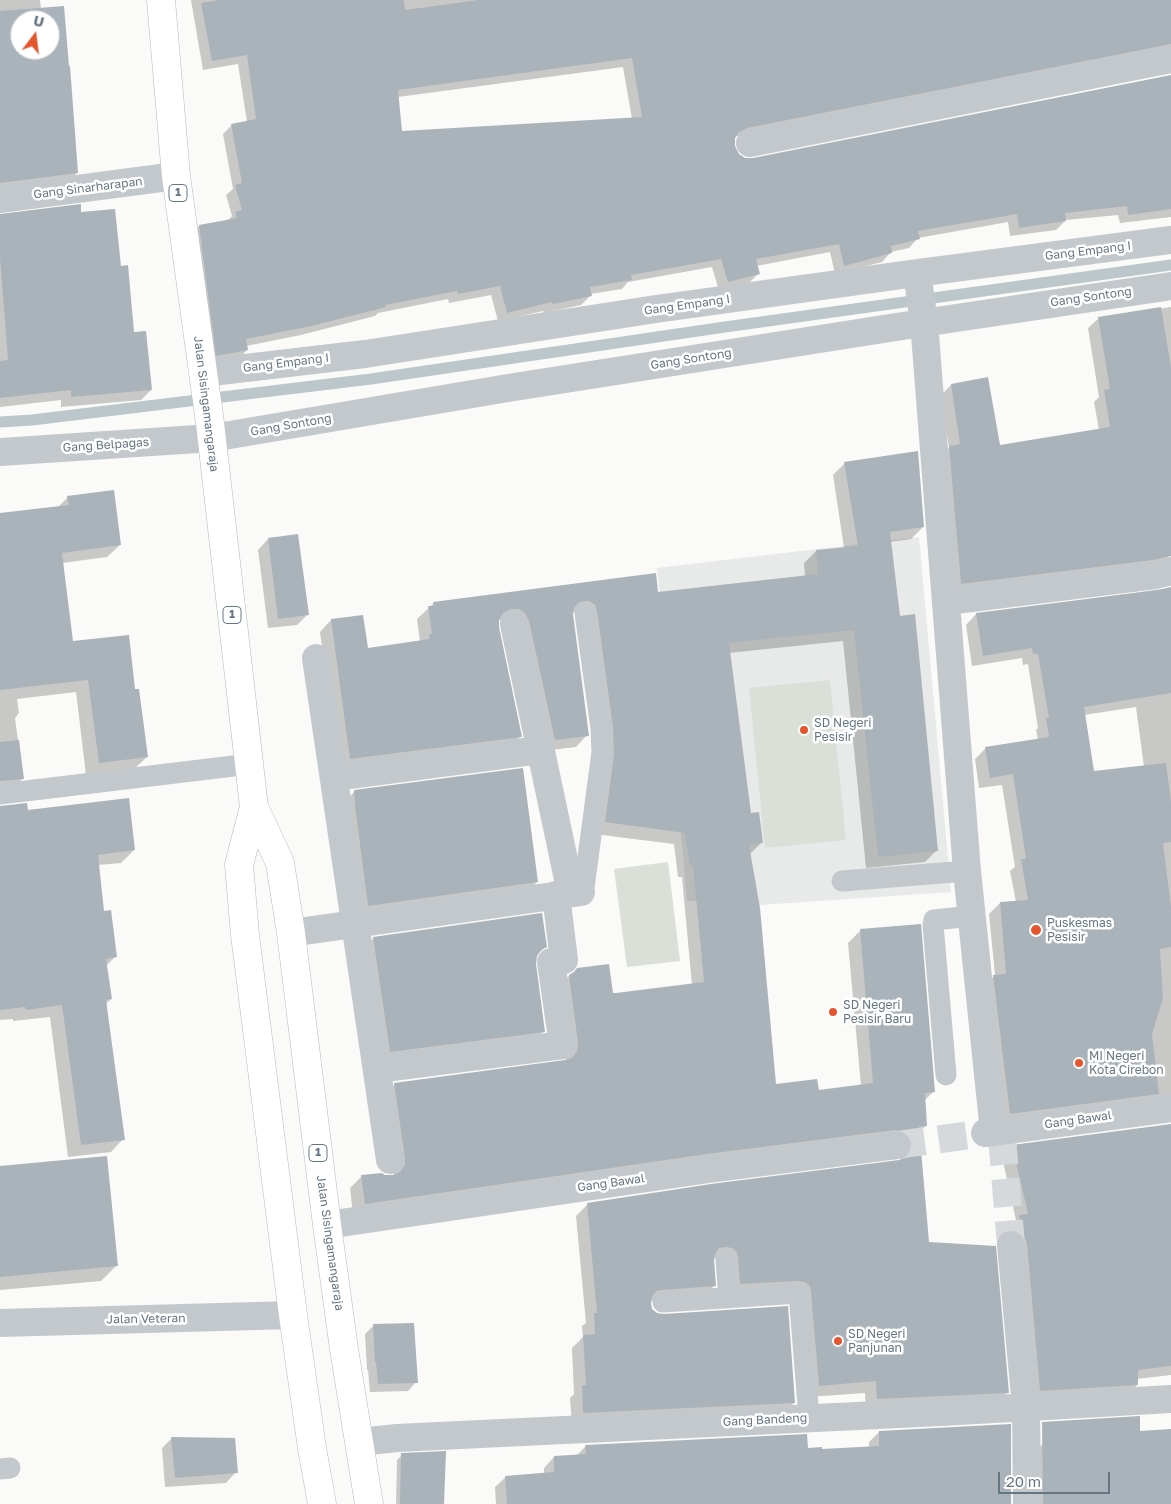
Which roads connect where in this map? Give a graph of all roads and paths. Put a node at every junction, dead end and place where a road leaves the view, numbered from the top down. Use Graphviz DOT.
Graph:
graph roads {
  1 [pos="161,0"];
  2 [pos="1171,59"];
  3 [pos="750,143"];
  4 [pos="176,176"];
  5 [pos="0,199"];
  6 [pos="1171,240"];
  7 [pos="918,278"];
  8 [pos="1171,286"];
  9 [pos="923,317"];
  10 [pos="203,379"];
  11 [pos="211,430"];
  12 [pos="0,452"];
  13 [pos="1171,571"];
  14 [pos="947,601"];
  15 [pos="585,613"];
  16 [pos="514,624"];
  17 [pos="316,658"];
  18 [pos="540,750"];
  19 [pos="250,764"];
  20 [pos="334,777"];
  21 [pos="0,794"];
  22 [pos="254,807"];
  23 [pos="968,871"];
  24 [pos="842,881"];
  25 [pos="569,893"];
  26 [pos="972,916"];
  27 [pos="355,924"];
  28 [pos="291,933"];
  29 [pos="377,1070"];
  30 [pos="946,1075"];
  31 [pos="1171,1108"];
  32 [pos="897,1144"];
  33 [pos="390,1160"];
  34 [pos="327,1225"];
  35 [pos="1011,1245"];
  36 [pos="726,1259"];
  37 [pos="729,1298"];
  38 [pos="663,1302"];
  39 [pos="293,1315"];
  40 [pos="0,1323"];
  41 [pos="1171,1399"];
  42 [pos="1026,1407"];
  43 [pos="809,1418"];
  44 [pos="359,1442"];
  45 [pos="322,1504"];
  46 [pos="369,1504"];
  47 [pos="1027,1504"];
  1 -- 4 [label="highway, Jalan Sisingamangaraja / 1"];
  2 -- 3 [label="street"];
  4 -- 5 [label="street, Gang Sinarharapan"];
  4 -- 10 [label="highway, Jalan Sisingamangaraja / 1"];
  6 -- 7 [label="street, Gang Empang I"];
  7 -- 9 [label="street"];
  7 -- 10 [label="street, Gang Empang I"];
  8 -- 9 [label="street, Gang Sontong"];
  9 -- 11 [label="street, Gang Sontong"];
  9 -- 14 [label="street"];
  10 -- 11 [label="highway, Jalan Sisingamangaraja / 1"];
  11 -- 12 [label="street, Gang Belpagas"];
  11 -- 19 [label="highway, Jalan Sisingamangaraja / 1"];
  13 -- 14 [label="street"];
  14 -- 23 [label="street"];
  15 -- 25 [label="lane"];
  16 -- 18 [label="street"];
  17 -- 20 [label="street"];
  18 -- 20 [label="street"];
  18 -- 25 [label="street"];
  19 -- 21 [label="lane"];
  19 -- 22 [label="highway, Jalan Sisingamangaraja / 1"];
  20 -- 27 [label="street"];
  22 -- 28 [label="highway, Jalan Sisingamangaraja / 1"];
  22 -- 39 [label="highway, Jalan Sisingamangaraja / 1"];
  23 -- 24 [label="lane"];
  23 -- 26 [label="street"];
  25 -- 27 [label="street"];
  25 -- 29 [label="street"];
  26 -- 30 [label="lane"];
  26 -- 31 [label="street, Gang Bawal"];
  27 -- 28 [label="street"];
  27 -- 29 [label="street"];
  28 -- 34 [label="highway, Jalan Sisingamangaraja / 1"];
  29 -- 33 [label="street"];
  32 -- 34 [label="street, Gang Bawal"];
  34 -- 44 [label="highway, Jalan Sisingamangaraja / 1"];
  35 -- 42 [label="street"];
  36 -- 37 [label="lane"];
  37 -- 38 [label="lane"];
  37 -- 43 [label="lane"];
  39 -- 40 [label="street, Jalan Veteran"];
  39 -- 45 [label="highway, Jalan Sisingamangaraja / 1"];
  41 -- 42 [label="street, Gang Bandeng"];
  42 -- 43 [label="street, Gang Bandeng"];
  42 -- 47 [label="street"];
  43 -- 44 [label="street, Gang Bandeng"];
  44 -- 46 [label="highway, Jalan Sisingamangaraja / 1"];
}
